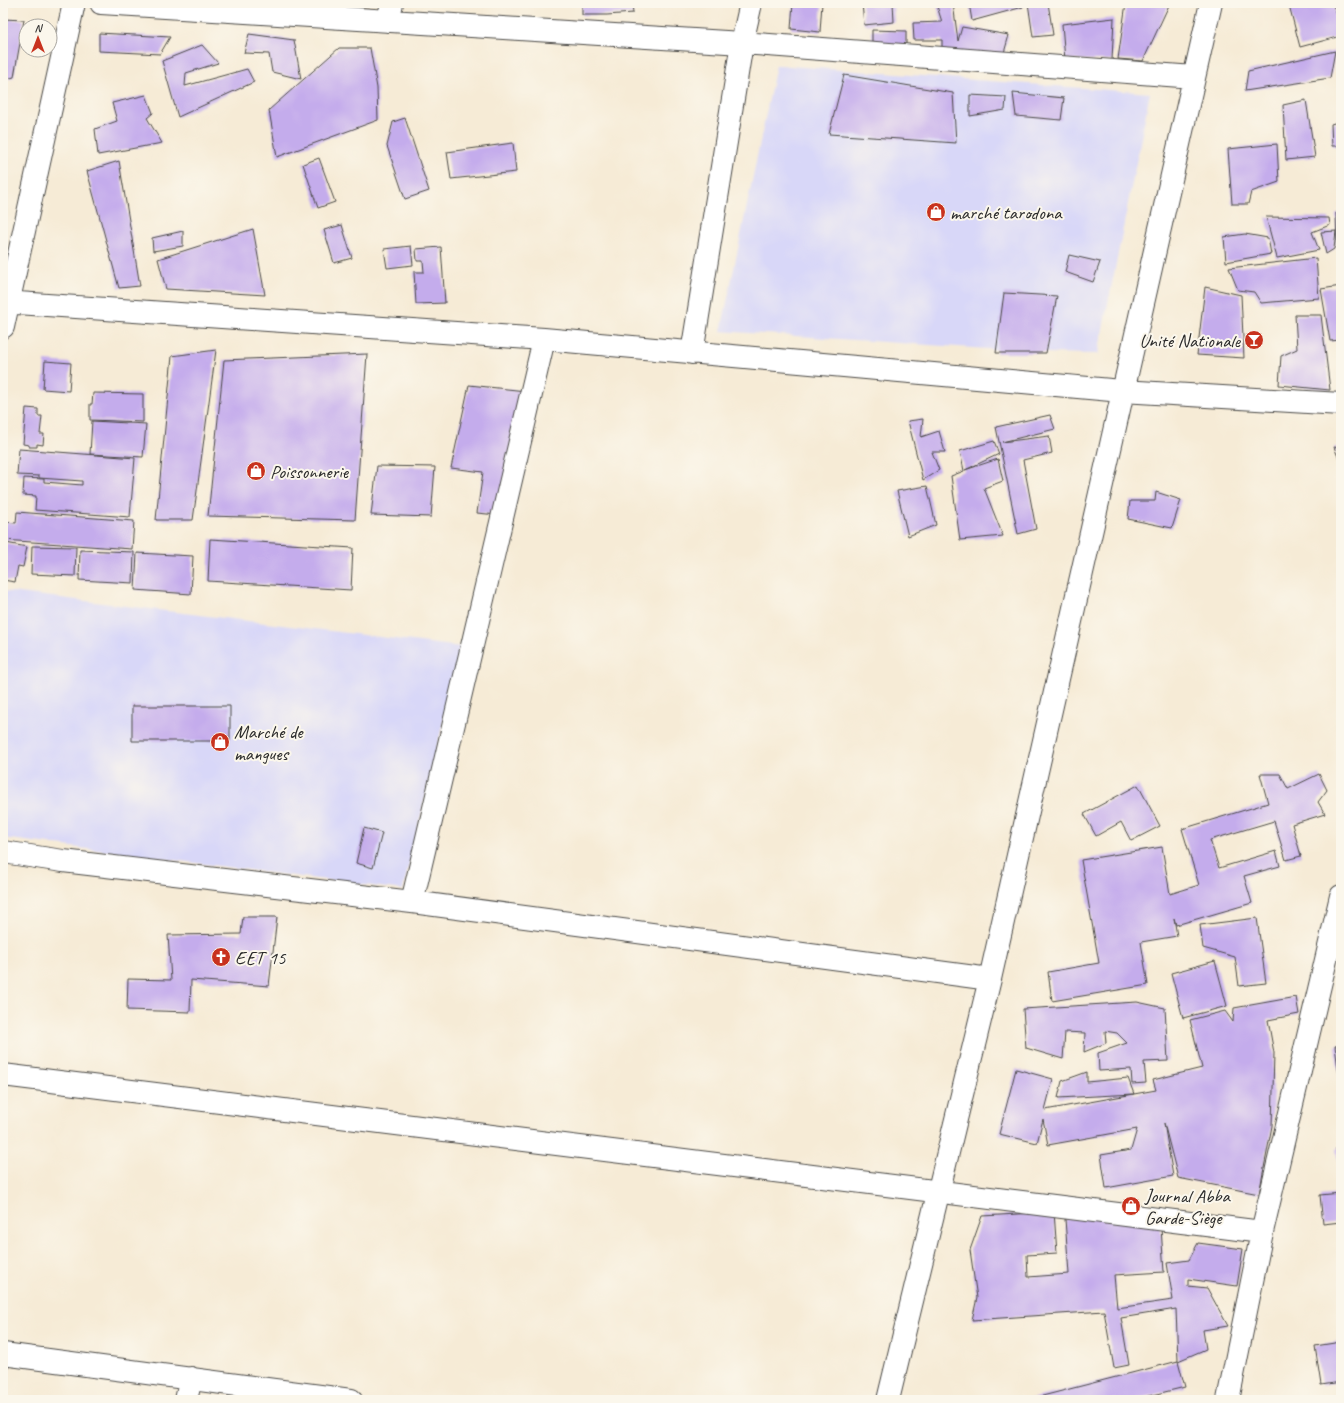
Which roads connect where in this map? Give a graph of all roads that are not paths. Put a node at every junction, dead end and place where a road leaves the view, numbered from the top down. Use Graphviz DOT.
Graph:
graph roads {
  1 [pos="74,3"];
  2 [pos="101,3"];
  3 [pos="752,3"];
  4 [pos="1211,3"];
  5 [pos="390,12"];
  6 [pos="742,44"];
  7 [pos="1194,77"];
  8 [pos="5,302"];
  9 [pos="3,327"];
  10 [pos="544,339"];
  11 [pos="692,353"];
  12 [pos="1122,391"];
  13 [pos="1341,404"];
  14 [pos="3,852"];
  15 [pos="1341,896"];
  16 [pos="412,902"];
  17 [pos="990,979"];
  18 [pos="3,1075"];
  19 [pos="939,1191"];
  20 [pos="1262,1232"];
  21 [pos="3,1354"];
  22 [pos="191,1378"];
  23 [pos="186,1400"];
  24 [pos="351,1400"];
  25 [pos="888,1400"];
  26 [pos="1228,1400"];
  1 -- 8 [label="street"];
  2 -- 5 [label="street"];
  3 -- 6 [label="street"];
  4 -- 7 [label="street"];
  5 -- 6 [label="street"];
  6 -- 7 [label="street"];
  6 -- 11 [label="street"];
  7 -- 12 [label="street"];
  8 -- 9 [label="street"];
  8 -- 10 [label="street"];
  10 -- 11 [label="street"];
  10 -- 16 [label="street"];
  11 -- 12 [label="street"];
  12 -- 13 [label="street"];
  12 -- 17 [label="street"];
  14 -- 16 [label="street"];
  15 -- 20 [label="street"];
  16 -- 17 [label="street"];
  17 -- 19 [label="street"];
  18 -- 19 [label="street"];
  19 -- 20 [label="street"];
  19 -- 25 [label="street"];
  20 -- 26 [label="street"];
  21 -- 22 [label="street"];
  22 -- 23 [label="street"];
  22 -- 24 [label="street"];
}
